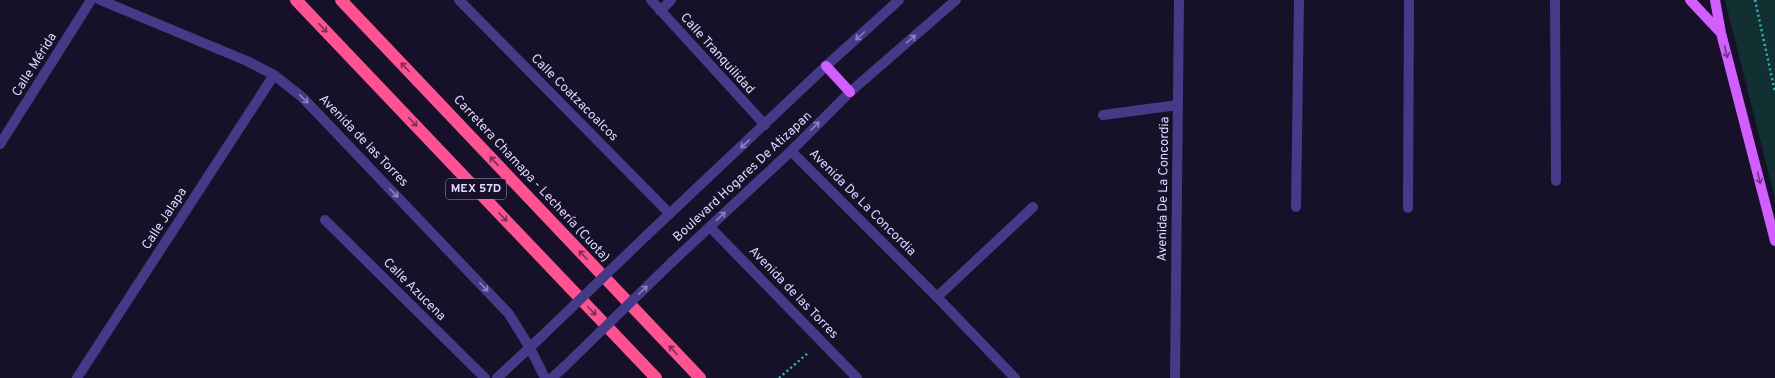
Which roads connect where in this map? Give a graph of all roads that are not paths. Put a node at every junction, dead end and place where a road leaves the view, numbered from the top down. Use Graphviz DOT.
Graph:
graph roads {
  1 [pos="91,0"];
  2 [pos="100,0"];
  3 [pos="296,0"];
  4 [pos="341,0"];
  5 [pos="459,0"];
  6 [pos="650,0"];
  7 [pos="672,0"];
  8 [pos="899,0"];
  9 [pos="956,0"];
  10 [pos="1179,0"];
  11 [pos="1299,0"];
  12 [pos="1409,0"];
  13 [pos="1555,0"];
  14 [pos="1690,0"];
  15 [pos="1715,0"];
  16 [pos="660,11"];
  17 [pos="1721,33"];
  18 [pos="826,66"];
  19 [pos="274,75"];
  20 [pos="850,92"];
  21 [pos="1178,105"];
  22 [pos="1103,115"];
  23 [pos="765,125"];
  24 [pos="0,144"];
  25 [pos="791,151"];
  26 [pos="1556,181"];
  27 [pos="1032,207"];
  28 [pos="1296,207"];
  29 [pos="1408,208"];
  30 [pos="670,214"];
  31 [pos="324,220"];
  32 [pos="710,227"];
  33 [pos="1775,241"];
  34 [pos="937,296"];
  35 [pos="530,348"];
  36 [pos="77,378"];
  37 [pos="485,378"];
  38 [pos="498,378"];
  39 [pos="545,378"];
  40 [pos="552,378"];
  41 [pos="656,378"];
  42 [pos="700,378"];
  43 [pos="857,378"];
  44 [pos="1015,378"];
  45 [pos="1175,378"];
  1 -- 24 [label="street, Calle Mérida"];
  2 -- 19 [label="street, Avenida de las Torres"];
  3 -- 41 [label="highway, MEX 57D, one-way"];
  42 -- 4 [label="highway, Carretera Chamapa - Lechería (Cuota) / MEX 57D, one-way"];
  5 -- 30 [label="street, Calle Coatzacoalcos"];
  6 -- 16 [label="street, Calle Tranquilidad"];
  7 -- 16 [label="street"];
  8 -- 18 [label="street, Boulevard Hogares De Atizapan, one-way"];
  20 -- 9 [label="street, Boulevard Hogares De Atizapan, one-way"];
  10 -- 21 [label="street, Avenida De La Concordia"];
  11 -- 28 [label="street"];
  12 -- 29 [label="street"];
  13 -- 26 [label="street"];
  14 -- 17 [label="main road"];
  15 -- 17 [label="main road"];
  16 -- 23 [label="street, Calle Tranquilidad"];
  17 -- 33 [label="main road, one-way"];
  18 -- 20 [label="main road"];
  18 -- 23 [label="street, Boulevard Hogares De Atizapan"];
  19 -- 35 [label="street, Avenida de las Torres, one-way"];
  19 -- 36 [label="street, Calle Jalapa"];
  25 -- 20 [label="street, Boulevard Hogares De Atizapan, one-way"];
  21 -- 22 [label="street"];
  21 -- 45 [label="street, Avenida De La Concordia"];
  23 -- 30 [label="street, Boulevard Hogares De Atizapan, one-way"];
  32 -- 25 [label="street, Boulevard Hogares De Atizapan, one-way"];
  25 -- 34 [label="street, Avenida De La Concordia"];
  27 -- 34 [label="street"];
  30 -- 35 [label="street, Boulevard Hogares De Atizapan, bridge"];
  31 -- 37 [label="street, Calle Azucena"];
  40 -- 32 [label="street, Boulevard Hogares De Atizapan, one-way, bridge"];
  32 -- 43 [label="street, Avenida de las Torres"];
  34 -- 44 [label="street, Avenida De La Concordia"];
  35 -- 38 [label="street, Boulevard Hogares De Atizapan"];
  35 -- 39 [label="street, Avenida de las Torres"];
}
